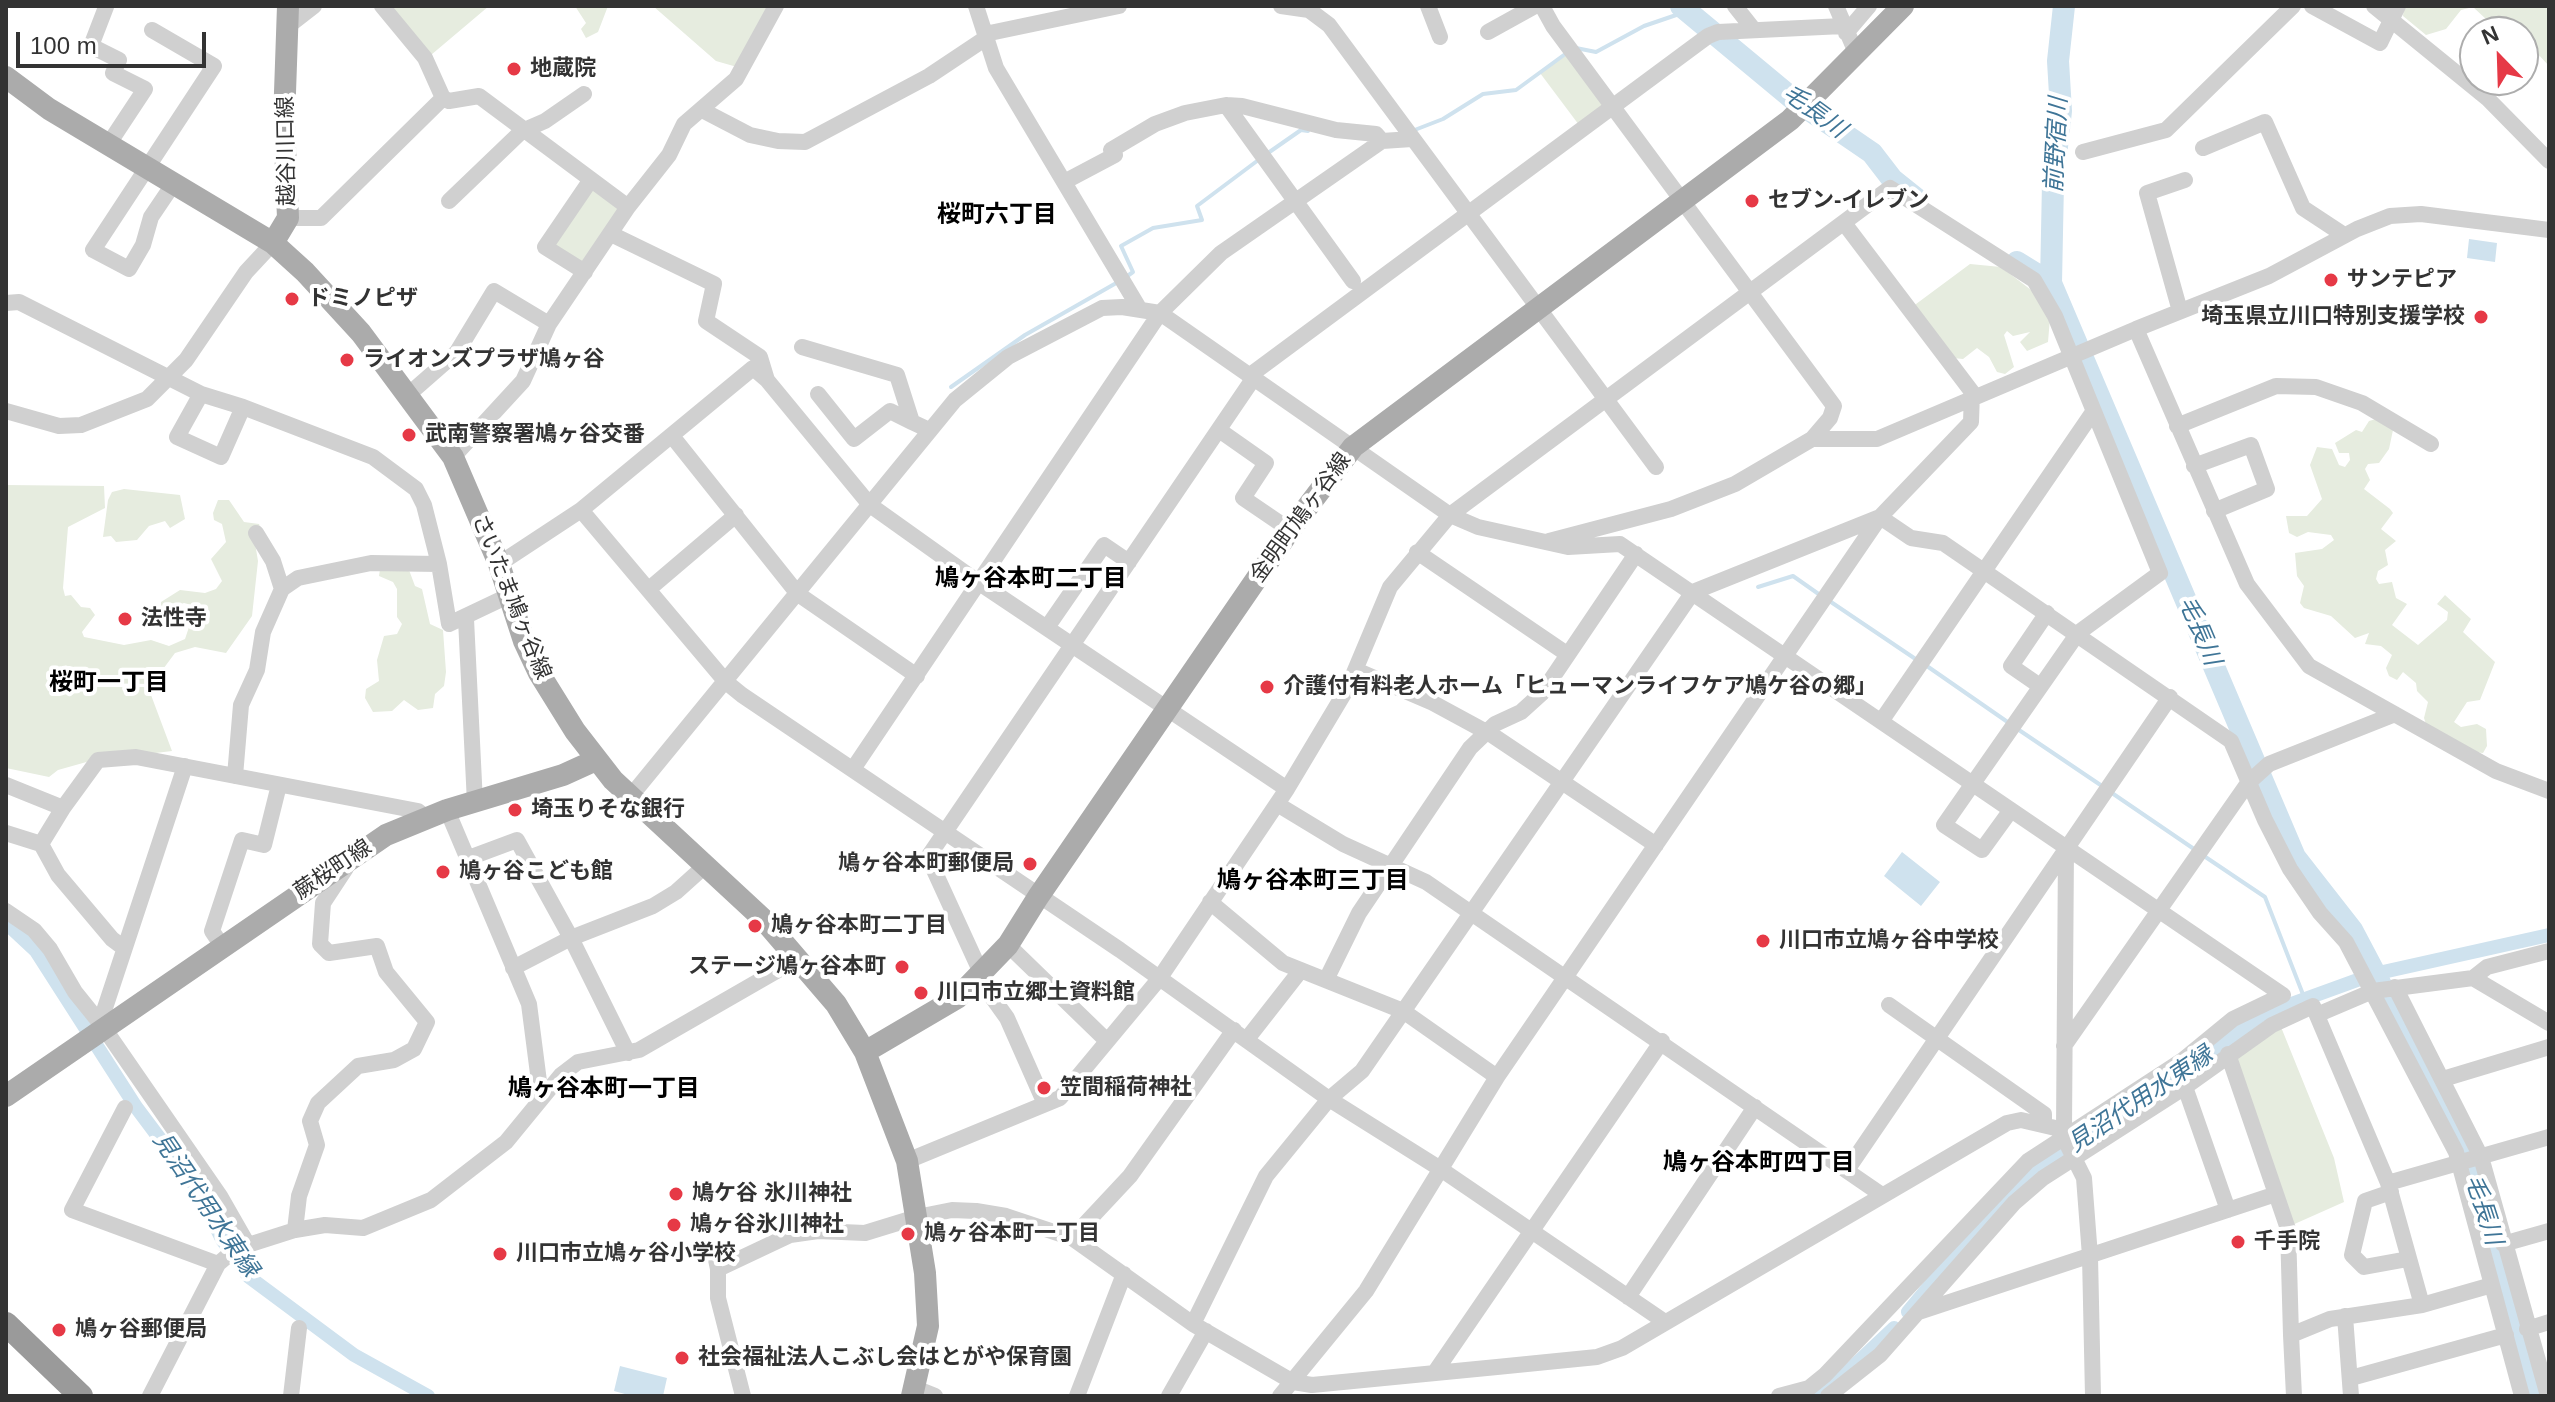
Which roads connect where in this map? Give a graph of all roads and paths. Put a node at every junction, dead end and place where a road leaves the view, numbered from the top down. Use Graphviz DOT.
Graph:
graph roads {
  1 [pos="314,6"];
  2 [pos="382,6"];
  3 [pos="776,6"];
  4 [pos="976,6"];
  5 [pos="1119,6"];
  6 [pos="1281,6"];
  7 [pos="1428,6"];
  8 [pos="1535,6"];
  9 [pos="1542,6"];
  10 [pos="1735,6"];
  11 [pos="1836,6"];
  12 [pos="1869,6"];
  13 [pos="1903,6"];
  14 [pos="2293,6"];
  15 [pos="2312,6"];
  16 [pos="2374,6"];
  17 [pos="106,7"];
  18 [pos="2394,13"];
  19 [pos="288,16"];
  20 [pos="1844,29"];
  21 [pos="152,30"];
  22 [pos="1754,30"];
  23 [pos="1488,32"];
  24 [pos="986,36"];
  25 [pos="1440,37"];
  26 [pos="1857,55"];
  27 [pos="6,77"];
  28 [pos="584,94"];
  29 [pos="443,98"];
  30 [pos="1226,105"];
  31 [pos="1612,107"];
  32 [pos="702,110"];
  33 [pos="522,131"];
  34 [pos="1412,139"];
  35 [pos="1382,141"];
  36 [pos="108,145"];
  37 [pos="2203,148"];
  38 [pos="2083,152"];
  39 [pos="2549,161"];
  40 [pos="148,168"];
  41 [pos="2185,180"];
  42 [pos="590,181"];
  43 [pos="1064,182"];
  44 [pos="174,183"];
  45 [pos="1682,200"];
  46 [pos="449,201"];
  47 [pos="1294,203"];
  48 [pos="628,207"];
  49 [pos="1468,213"];
  50 [pos="288,218"];
  51 [pos="1844,223"];
  52 [pos="2549,230"];
  53 [pos="611,234"];
  54 [pos="2344,235"];
  55 [pos="273,243"];
  56 [pos="585,272"];
  57 [pos="1353,281"];
  58 [pos="1750,292"];
  59 [pos="6,303"];
  60 [pos="1537,307"];
  61 [pos="1139,308"];
  62 [pos="2180,311"];
  63 [pos="1160,313"];
  64 [pos="549,324"];
  65 [pos="2136,329"];
  66 [pos="802,347"];
  67 [pos="2070,356"];
  68 [pos="171,377"];
  69 [pos="1251,377"];
  70 [pos="767,380"];
  71 [pos="201,394"];
  72 [pos="409,394"];
  73 [pos="818,394"];
  74 [pos="1604,398"];
  75 [pos="1974,398"];
  76 [pos="243,407"];
  77 [pos="6,411"];
  78 [pos="2093,412"];
  79 [pos="912,422"];
  80 [pos="2177,426"];
  81 [pos="929,430"];
  82 [pos="1219,430"];
  83 [pos="672,436"];
  84 [pos="1812,439"];
  85 [pos="2431,444"];
  86 [pos="1353,447"];
  87 [pos="453,457"];
  88 [pos="2194,466"];
  89 [pos="1656,467"];
  90 [pos="870,505"];
  91 [pos="581,510"];
  92 [pos="2214,511"];
  93 [pos="736,515"];
  94 [pos="1450,515"];
  95 [pos="1880,517"];
  96 [pos="1290,530"];
  97 [pos="256,533"];
  98 [pos="1548,542"];
  99 [pos="1417,552"];
  100 [pos="1636,554"];
  101 [pos="1129,562"];
  102 [pos="439,564"];
  103 [pos="499,564"];
  104 [pos="1982,570"];
  105 [pos="978,582"];
  106 [pos="282,589"];
  107 [pos="649,589"];
  108 [pos="1693,592"];
  109 [pos="798,594"];
  110 [pos="508,596"];
  111 [pos="2047,613"];
  112 [pos="466,619"];
  113 [pos="1048,626"];
  114 [pos="2078,633"];
  115 [pos="1072,643"];
  116 [pos="1567,654"];
  117 [pos="1787,656"];
  118 [pos="1356,670"];
  119 [pos="917,676"];
  120 [pos="726,682"];
  121 [pos="2040,686"];
  122 [pos="2170,697"];
  123 [pos="1168,708"];
  124 [pos="2395,714"];
  125 [pos="1882,720"];
  126 [pos="1486,732"];
  127 [pos="596,760"];
  128 [pos="185,766"];
  129 [pos="853,769"];
  130 [pos="235,776"];
  131 [pos="1562,780"];
  132 [pos="2248,783"];
  133 [pos="6,785"];
  134 [pos="279,785"];
  135 [pos="1973,785"];
  136 [pos="1287,789"];
  137 [pos="2549,791"];
  138 [pos="630,797"];
  139 [pos="475,803"];
  140 [pos="1277,804"];
  141 [pos="63,808"];
  142 [pos="2011,810"];
  143 [pos="437,814"];
  144 [pos="944,832"];
  145 [pos="6,833"];
  146 [pos="41,844"];
  147 [pos="1656,845"];
  148 [pos="2066,847"];
  149 [pos="357,852"];
  150 [pos="466,859"];
  151 [pos="706,865"];
  152 [pos="1390,865"];
  153 [pos="1038,897"];
  154 [pos="1210,902"];
  155 [pos="6,911"];
  156 [pos="1470,911"];
  157 [pos="2158,911"];
  158 [pos="571,938"];
  159 [pos="1008,945"];
  160 [pos="222,946"];
  161 [pos="124,948"];
  162 [pos="2549,951"];
  163 [pos="799,958"];
  164 [pos="513,968"];
  165 [pos="1301,970"];
  166 [pos="981,977"];
  167 [pos="1567,977"];
  168 [pos="2473,978"];
  169 [pos="1159,979"];
  170 [pos="1326,980"];
  171 [pos="2395,987"];
  172 [pos="2373,991"];
  173 [pos="1889,1005"];
  174 [pos="1403,1011"];
  175 [pos="2319,1014"];
  176 [pos="2549,1023"];
  177 [pos="96,1031"];
  178 [pos="1240,1034"];
  179 [pos="1937,1039"];
  180 [pos="1107,1041"];
  181 [pos="1662,1041"];
  182 [pos="2064,1046"];
  183 [pos="2549,1047"];
  184 [pos="865,1052"];
  185 [pos="628,1053"];
  186 [pos="2228,1054"];
  187 [pos="1497,1077"];
  188 [pos="2443,1079"];
  189 [pos="2185,1087"];
  190 [pos="6,1096"];
  191 [pos="541,1097"];
  192 [pos="1329,1099"];
  193 [pos="1045,1104"];
  194 [pos="1755,1107"];
  195 [pos="125,1108"];
  196 [pos="2044,1123"];
  197 [pos="2065,1136"];
  198 [pos="2549,1137"];
  199 [pos="2481,1157"];
  200 [pos="2075,1159"];
  201 [pos="907,1161"];
  202 [pos="2459,1164"];
  203 [pos="1439,1168"];
  204 [pos="1847,1170"];
  205 [pos="2390,1187"];
  206 [pos="2276,1194"];
  207 [pos="1882,1195"];
  208 [pos="2228,1210"];
  209 [pos="917,1217"];
  210 [pos="295,1230"];
  211 [pos="1534,1231"];
  212 [pos="2549,1231"];
  213 [pos="1072,1238"];
  214 [pos="2503,1244"];
  215 [pos="714,1250"];
  216 [pos="232,1254"];
  217 [pos="2090,1256"];
  218 [pos="2408,1259"];
  219 [pos="718,1269"];
  220 [pos="1124,1274"];
  221 [pos="2492,1285"];
  222 [pos="1628,1297"];
  223 [pos="2422,1305"];
  224 [pos="1919,1312"];
  225 [pos="2345,1316"];
  226 [pos="1665,1322"];
  227 [pos="2549,1322"];
  228 [pos="6,1324"];
  229 [pos="299,1328"];
  230 [pos="1199,1328"];
  231 [pos="2527,1329"];
  232 [pos="2291,1335"];
  233 [pos="2506,1335"];
  234 [pos="6,1347"];
  235 [pos="1435,1372"];
  236 [pos="2351,1378"];
  237 [pos="1293,1382"];
  238 [pos="1811,1392"];
  239 [pos="921,1393"];
  240 [pos="57,1396"];
  241 [pos="81,1396"];
  242 [pos="150,1396"];
  243 [pos="291,1396"];
  244 [pos="743,1396"];
  245 [pos="1077,1396"];
  246 [pos="1169,1396"];
  247 [pos="1280,1396"];
  248 [pos="1779,1396"];
  249 [pos="1828,1396"];
  250 [pos="2093,1396"];
  251 [pos="2294,1396"];
  252 [pos="2351,1396"];
  253 [pos="2522,1396"];
  254 [pos="2548,1396"];
  1 -- 19 [label="street"];
  2 -- 29 [label="street"];
  3 -- 32 [label="street"];
  4 -- 24 [label="street"];
  5 -- 24 [label="street"];
  6 -- 34 [label="street"];
  7 -- 25 [label="street"];
  8 -- 23 [label="street"];
  9 -- 31 [label="street"];
  10 -- 22 [label="street"];
  11 -- 20 [label="street"];
  12 -- 20 [label="street"];
  13 -- 26 [label="main road, 金明町鳩ヶ谷線"];
  14 -- 38 [label="street"];
  15 -- 18 [label="street"];
  16 -- 18 [label="street"];
  17 -- 36 [label="street"];
  18 -- 39 [label="street"];
  19 -- 50 [label="main road, 越谷川口線"];
  20 -- 22 [label="street"];
  20 -- 26 [label="street"];
  21 -- 40 [label="street"];
  22 -- 31 [label="street"];
  24 -- 32 [label="street"];
  24 -- 43 [label="street"];
  26 -- 45 [label="main road, 金明町鳩ヶ谷線"];
  27 -- 36 [label="main road, さいたま鳩ヶ谷線"];
  28 -- 33 [label="street"];
  29 -- 33 [label="street"];
  29 -- 50 [label="street"];
  30 -- 35 [label="street"];
  30 -- 43 [label="street"];
  30 -- 47 [label="street"];
  31 -- 45 [label="street"];
  31 -- 49 [label="street"];
  32 -- 48 [label="street"];
  33 -- 42 [label="street"];
  33 -- 46 [label="street"];
  34 -- 35 [label="street"];
  34 -- 49 [label="street"];
  35 -- 47 [label="street"];
  36 -- 40 [label="main road, さいたま鳩ヶ谷線"];
  37 -- 54 [label="street"];
  40 -- 44 [label="main road, さいたま鳩ヶ谷線"];
  40 -- 44 [label="street"];
  41 -- 62 [label="street"];
  42 -- 48 [label="street"];
  42 -- 56 [label="street"];
  43 -- 61 [label="street"];
  44 -- 55 [label="main road, さいたま鳩ヶ谷線"];
  45 -- 58 [label="street"];
  45 -- 60 [label="main road, 金明町鳩ヶ谷線"];
  47 -- 57 [label="street"];
  47 -- 63 [label="street"];
  48 -- 53 [label="street"];
  49 -- 60 [label="street"];
  49 -- 69 [label="street"];
  50 -- 55 [label="main road, 越谷川口線"];
  51 -- 58 [label="street"];
  51 -- 67 [label="street"];
  51 -- 75 [label="street"];
  52 -- 54 [label="street"];
  53 -- 56 [label="street"];
  53 -- 70 [label="street"];
  54 -- 62 [label="street"];
  55 -- 68 [label="street"];
  55 -- 72 [label="main road, さいたま鳩ヶ谷線"];
  56 -- 64 [label="street"];
  58 -- 74 [label="street"];
  58 -- 84 [label="street"];
  59 -- 68 [label="street"];
  60 -- 74 [label="street"];
  60 -- 86 [label="main road, 金明町鳩ヶ谷線"];
  61 -- 63 [label="street"];
  61 -- 81 [label="street"];
  62 -- 65 [label="street"];
  63 -- 69 [label="street"];
  63 -- 105 [label="street"];
  64 -- 72 [label="street"];
  64 -- 87 [label="street"];
  65 -- 67 [label="street"];
  65 -- 80 [label="street"];
  66 -- 79 [label="street"];
  67 -- 75 [label="street"];
  67 -- 78 [label="street"];
  68 -- 71 [label="street"];
  68 -- 77 [label="street"];
  69 -- 82 [label="street"];
  69 -- 86 [label="street"];
  70 -- 83 [label="street"];
  70 -- 90 [label="street"];
  71 -- 76 [label="street"];
  71 -- 76 [label="street"];
  72 -- 87 [label="main road, さいたま鳩ヶ谷線"];
  73 -- 79 [label="street"];
  74 -- 89 [label="street"];
  74 -- 94 [label="street"];
  75 -- 84 [label="street"];
  75 -- 95 [label="street"];
  76 -- 102 [label="street"];
  78 -- 104 [label="street"];
  78 -- 114 [label="street"];
  79 -- 81 [label="street"];
  80 -- 85 [label="street"];
  80 -- 88 [label="street"];
  81 -- 90 [label="street"];
  82 -- 96 [label="street"];
  82 -- 101 [label="street"];
  83 -- 91 [label="street"];
  83 -- 93 [label="street"];
  84 -- 98 [label="street"];
  86 -- 94 [label="street"];
  86 -- 96 [label="main road, 金明町鳩ヶ谷線"];
  87 -- 103 [label="main road, さいたま鳩ヶ谷線"];
  88 -- 92 [label="street"];
  88 -- 92 [label="street"];
  90 -- 105 [label="street"];
  90 -- 109 [label="street"];
  91 -- 103 [label="street"];
  91 -- 107 [label="street"];
  92 -- 124 [label="street"];
  93 -- 107 [label="street"];
  93 -- 109 [label="street"];
  94 -- 98 [label="street"];
  94 -- 99 [label="street"];
  95 -- 104 [label="street"];
  95 -- 108 [label="street"];
  95 -- 117 [label="street"];
  96 -- 123 [label="main road, 金明町鳩ヶ谷線"];
  97 -- 106 [label="street"];
  98 -- 100 [label="street"];
  99 -- 116 [label="street"];
  99 -- 118 [label="street"];
  100 -- 108 [label="street"];
  100 -- 116 [label="street"];
  101 -- 113 [label="street"];
  101 -- 115 [label="street"];
  102 -- 106 [label="street"];
  102 -- 112 [label="street"];
  103 -- 110 [label="main road, さいたま鳩ヶ谷線"];
  104 -- 111 [label="street"];
  104 -- 125 [label="street"];
  105 -- 113 [label="street"];
  105 -- 119 [label="street"];
  106 -- 130 [label="street"];
  107 -- 120 [label="street"];
  108 -- 117 [label="street"];
  108 -- 131 [label="street"];
  109 -- 119 [label="street"];
  109 -- 120 [label="street"];
  110 -- 112 [label="street"];
  110 -- 127 [label="main road, さいたま鳩ヶ谷線"];
  111 -- 114 [label="street"];
  111 -- 121 [label="street"];
  112 -- 139 [label="street"];
  113 -- 115 [label="street"];
  114 -- 121 [label="street"];
  114 -- 122 [label="street"];
  115 -- 123 [label="street"];
  115 -- 144 [label="street"];
  116 -- 126 [label="street"];
  117 -- 125 [label="street"];
  117 -- 147 [label="street"];
  118 -- 126 [label="street"];
  118 -- 136 [label="street"];
  119 -- 129 [label="street"];
  120 -- 129 [label="street"];
  120 -- 138 [label="street"];
  121 -- 135 [label="street"];
  122 -- 132 [label="street"];
  122 -- 148 [label="street"];
  123 -- 136 [label="street"];
  123 -- 153 [label="main road, 金明町鳩ヶ谷線"];
  124 -- 132 [label="street"];
  124 -- 137 [label="street"];
  125 -- 135 [label="street"];
  126 -- 131 [label="street"];
  126 -- 152 [label="street"];
  127 -- 138 [label="main road, さいたま鳩ヶ谷線"];
  127 -- 139 [label="main road, 蕨桜町線"];
  128 -- 130 [label="street"];
  128 -- 141 [label="street"];
  128 -- 161 [label="street"];
  129 -- 144 [label="street"];
  130 -- 134 [label="street"];
  131 -- 147 [label="street"];
  131 -- 156 [label="street"];
  132 -- 157 [label="street"];
  132 -- 172 [label="street"];
  133 -- 141 [label="street"];
  134 -- 143 [label="street"];
  134 -- 160 [label="street"];
  135 -- 142 [label="street"];
  135 -- 142 [label="street"];
  136 -- 140 [label="street"];
  138 -- 151 [label="main road, さいたま鳩ヶ谷線"];
  139 -- 143 [label="main road, 蕨桜町線"];
  140 -- 152 [label="street"];
  140 -- 154 [label="street"];
  141 -- 146 [label="street"];
  142 -- 148 [label="street"];
  143 -- 149 [label="main road, 蕨桜町線"];
  143 -- 150 [label="street"];
  144 -- 153 [label="street"];
  144 -- 166 [label="street"];
  145 -- 146 [label="street"];
  146 -- 161 [label="street"];
  147 -- 167 [label="street"];
  148 -- 157 [label="street"];
  148 -- 179 [label="street"];
  148 -- 182 [label="street"];
  149 -- 160 [label="main road, 蕨桜町線"];
  149 -- 210 [label="street"];
  150 -- 158 [label="street"];
  150 -- 164 [label="street"];
  151 -- 158 [label="street"];
  151 -- 163 [label="main road, さいたま鳩ヶ谷線"];
  152 -- 156 [label="street"];
  152 -- 170 [label="street"];
  153 -- 159 [label="main road, 金明町鳩ヶ谷線"];
  153 -- 169 [label="street"];
  154 -- 165 [label="street"];
  154 -- 169 [label="street"];
  155 -- 177 [label="street"];
  156 -- 167 [label="street"];
  156 -- 174 [label="street"];
  157 -- 182 [label="street"];
  157 -- 197 [label="street"];
  158 -- 164 [label="street"];
  158 -- 185 [label="street"];
  159 -- 166 [label="main road, 金明町鳩ヶ谷線"];
  159 -- 180 [label="street"];
  160 -- 177 [label="main road, 蕨桜町線"];
  161 -- 177 [label="street"];
  162 -- 168 [label="street"];
  163 -- 184 [label="main road, さいたま鳩ヶ谷線"];
  163 -- 185 [label="street"];
  164 -- 191 [label="street"];
  165 -- 170 [label="street"];
  165 -- 178 [label="street"];
  166 -- 184 [label="main road, 金明町鳩ヶ谷線"];
  166 -- 193 [label="street"];
  167 -- 181 [label="street"];
  167 -- 187 [label="street"];
  168 -- 171 [label="street"];
  168 -- 176 [label="street"];
  169 -- 178 [label="street"];
  169 -- 180 [label="street"];
  170 -- 174 [label="street"];
  171 -- 172 [label="street"];
  171 -- 188 [label="street"];
  172 -- 175 [label="street"];
  172 -- 202 [label="street"];
  173 -- 179 [label="street"];
  174 -- 187 [label="street"];
  174 -- 192 [label="street"];
  175 -- 186 [label="street"];
  175 -- 205 [label="street"];
  177 -- 190 [label="main road, 蕨桜町線"];
  177 -- 216 [label="street"];
  178 -- 192 [label="street"];
  178 -- 213 [label="street"];
  179 -- 196 [label="street"];
  179 -- 204 [label="street"];
  180 -- 193 [label="street"];
  181 -- 194 [label="street"];
  181 -- 211 [label="street"];
  182 -- 197 [label="street"];
  183 -- 188 [label="street"];
  184 -- 201 [label="main road, さいたま鳩ヶ谷線"];
  185 -- 191 [label="street"];
  186 -- 189 [label="street"];
  186 -- 206 [label="street"];
  187 -- 203 [label="street"];
  188 -- 199 [label="street"];
  189 -- 200 [label="street"];
  189 -- 208 [label="street"];
  191 -- 210 [label="street"];
  192 -- 203 [label="street"];
  192 -- 230 [label="street"];
  193 -- 201 [label="street"];
  194 -- 204 [label="street"];
  194 -- 222 [label="street"];
  195 -- 216 [label="street"];
  196 -- 197 [label="street"];
  196 -- 207 [label="street"];
  197 -- 200 [label="street"];
  197 -- 238 [label="street"];
  198 -- 199 [label="street"];
  199 -- 202 [label="street"];
  199 -- 214 [label="street"];
  200 -- 217 [label="street"];
  200 -- 224 [label="street"];
  201 -- 209 [label="main road, さいたま鳩ヶ谷線"];
  202 -- 205 [label="street"];
  202 -- 221 [label="street"];
  203 -- 211 [label="street"];
  203 -- 237 [label="street"];
  204 -- 207 [label="street"];
  205 -- 218 [label="street"];
  205 -- 218 [label="street"];
  206 -- 208 [label="street"];
  206 -- 232 [label="street"];
  207 -- 226 [label="street"];
  208 -- 217 [label="street"];
  209 -- 213 [label="street"];
  209 -- 219 [label="street"];
  209 -- 239 [label="main road, さいたま鳩ヶ谷線"];
  210 -- 216 [label="street"];
  211 -- 222 [label="street"];
  211 -- 235 [label="street"];
  212 -- 214 [label="street"];
  213 -- 220 [label="street"];
  214 -- 231 [label="street"];
  215 -- 219 [label="street"];
  216 -- 242 [label="street"];
  217 -- 224 [label="street"];
  217 -- 250 [label="street"];
  218 -- 223 [label="street"];
  219 -- 244 [label="street"];
  220 -- 230 [label="street"];
  220 -- 245 [label="street"];
  221 -- 223 [label="street"];
  221 -- 233 [label="street"];
  222 -- 226 [label="street"];
  223 -- 225 [label="street"];
  224 -- 249 [label="street"];
  225 -- 232 [label="street"];
  225 -- 236 [label="street"];
  226 -- 235 [label="street"];
  227 -- 231 [label="street"];
  228 -- 241 [label="highway"];
  229 -- 243 [label="street"];
  230 -- 237 [label="street"];
  230 -- 246 [label="street"];
  231 -- 254 [label="street"];
  232 -- 251 [label="street"];
  233 -- 236 [label="street"];
  233 -- 253 [label="street"];
  234 -- 240 [label="highway"];
  235 -- 237 [label="street"];
  236 -- 252 [label="street"];
  237 -- 247 [label="street"];
  238 -- 248 [label="street"];
}
